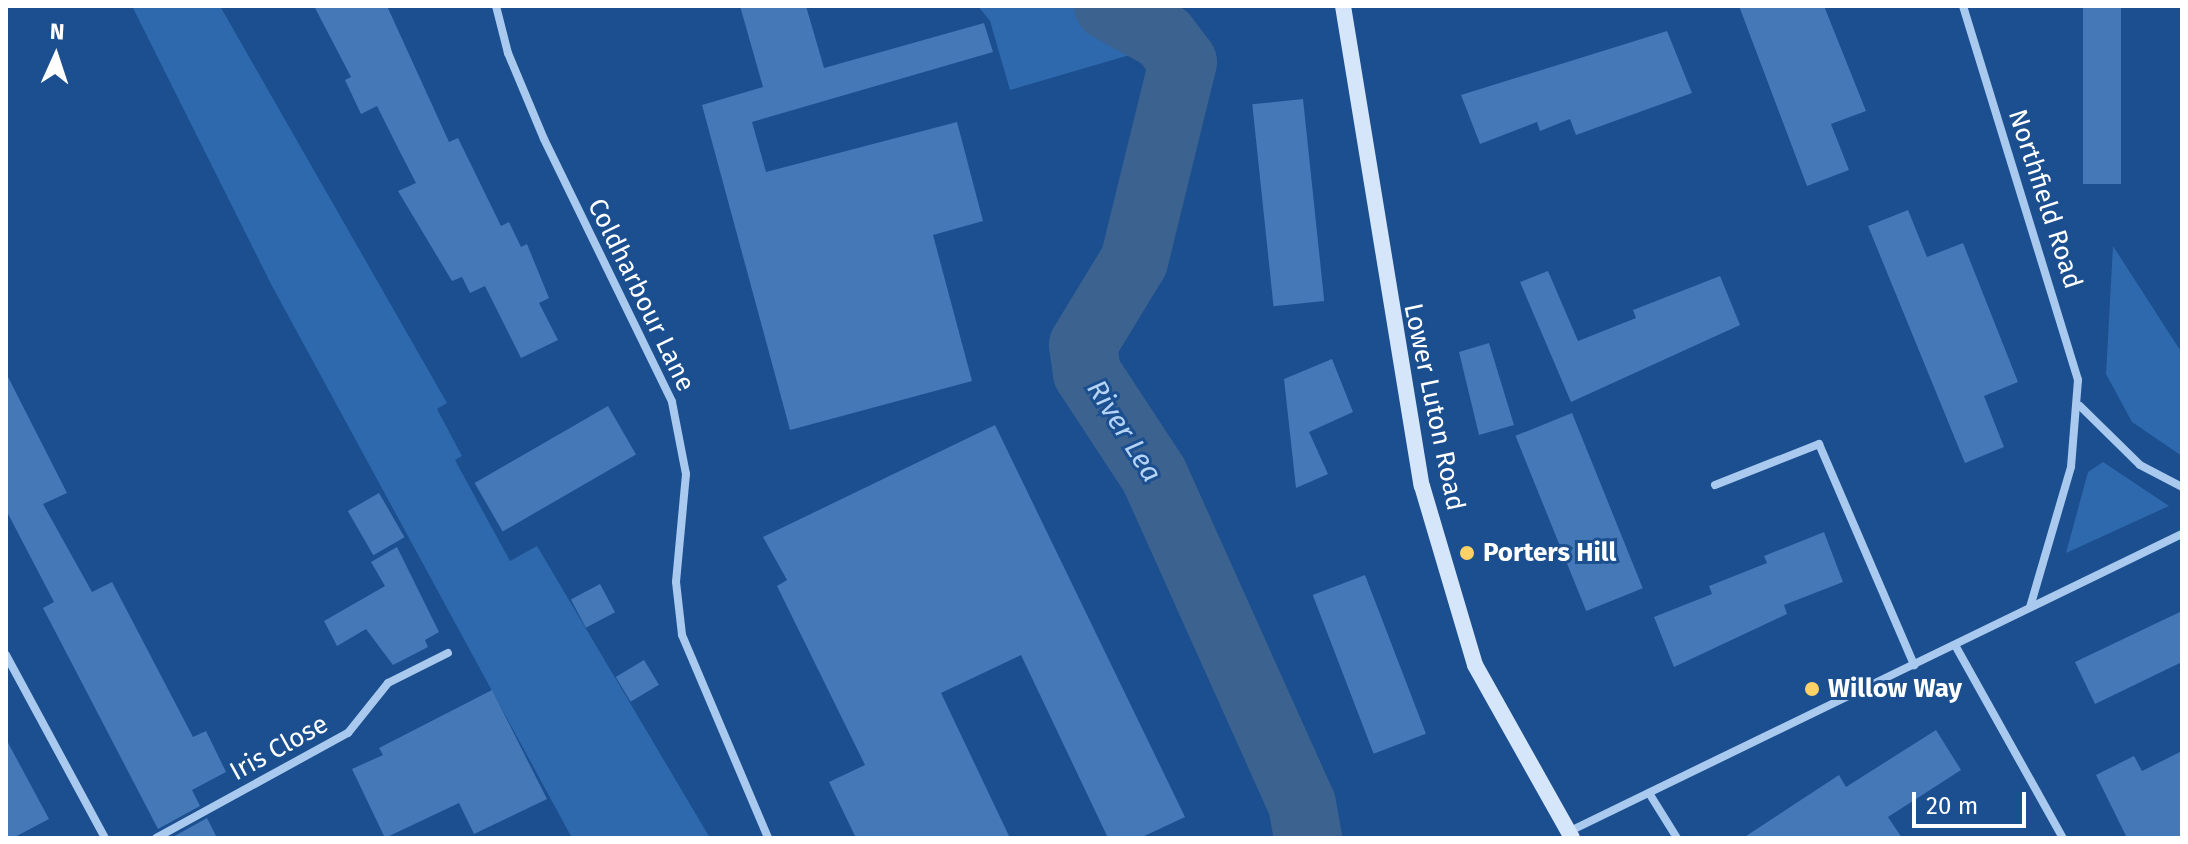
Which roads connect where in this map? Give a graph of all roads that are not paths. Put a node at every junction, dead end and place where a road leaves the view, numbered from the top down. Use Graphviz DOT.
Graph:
graph roads {
  1 [pos="496,6"];
  2 [pos="1343,6"];
  3 [pos="1963,6"];
  4 [pos="2080,406"];
  5 [pos="1715,485"];
  6 [pos="2182,487"];
  7 [pos="2182,534"];
  8 [pos="2030,607"];
  9 [pos="1955,645"];
  10 [pos="448,653"];
  11 [pos="6,655"];
  12 [pos="1914,665"];
  13 [pos="1649,793"];
  14 [pos="1570,835"];
  15 [pos="105,838"];
  16 [pos="156,838"];
  17 [pos="768,838"];
  18 [pos="1677,838"];
  19 [pos="2063,838"];
  1 -- 17 [label="street, Coldharbour Lane"];
  2 -- 14 [label="main road, Lower Luton Road"];
  3 -- 4 [label="street, Northfield Road"];
  4 -- 6 [label="street"];
  4 -- 8 [label="street, Northfield Road"];
  5 -- 12 [label="street"];
  7 -- 8 [label="street"];
  8 -- 9 [label="street"];
  9 -- 12 [label="street"];
  9 -- 19 [label="street"];
  10 -- 16 [label="street, Iris Close"];
  11 -- 15 [label="street"];
  12 -- 13 [label="street"];
  13 -- 14 [label="street"];
  13 -- 18 [label="street"];
}
